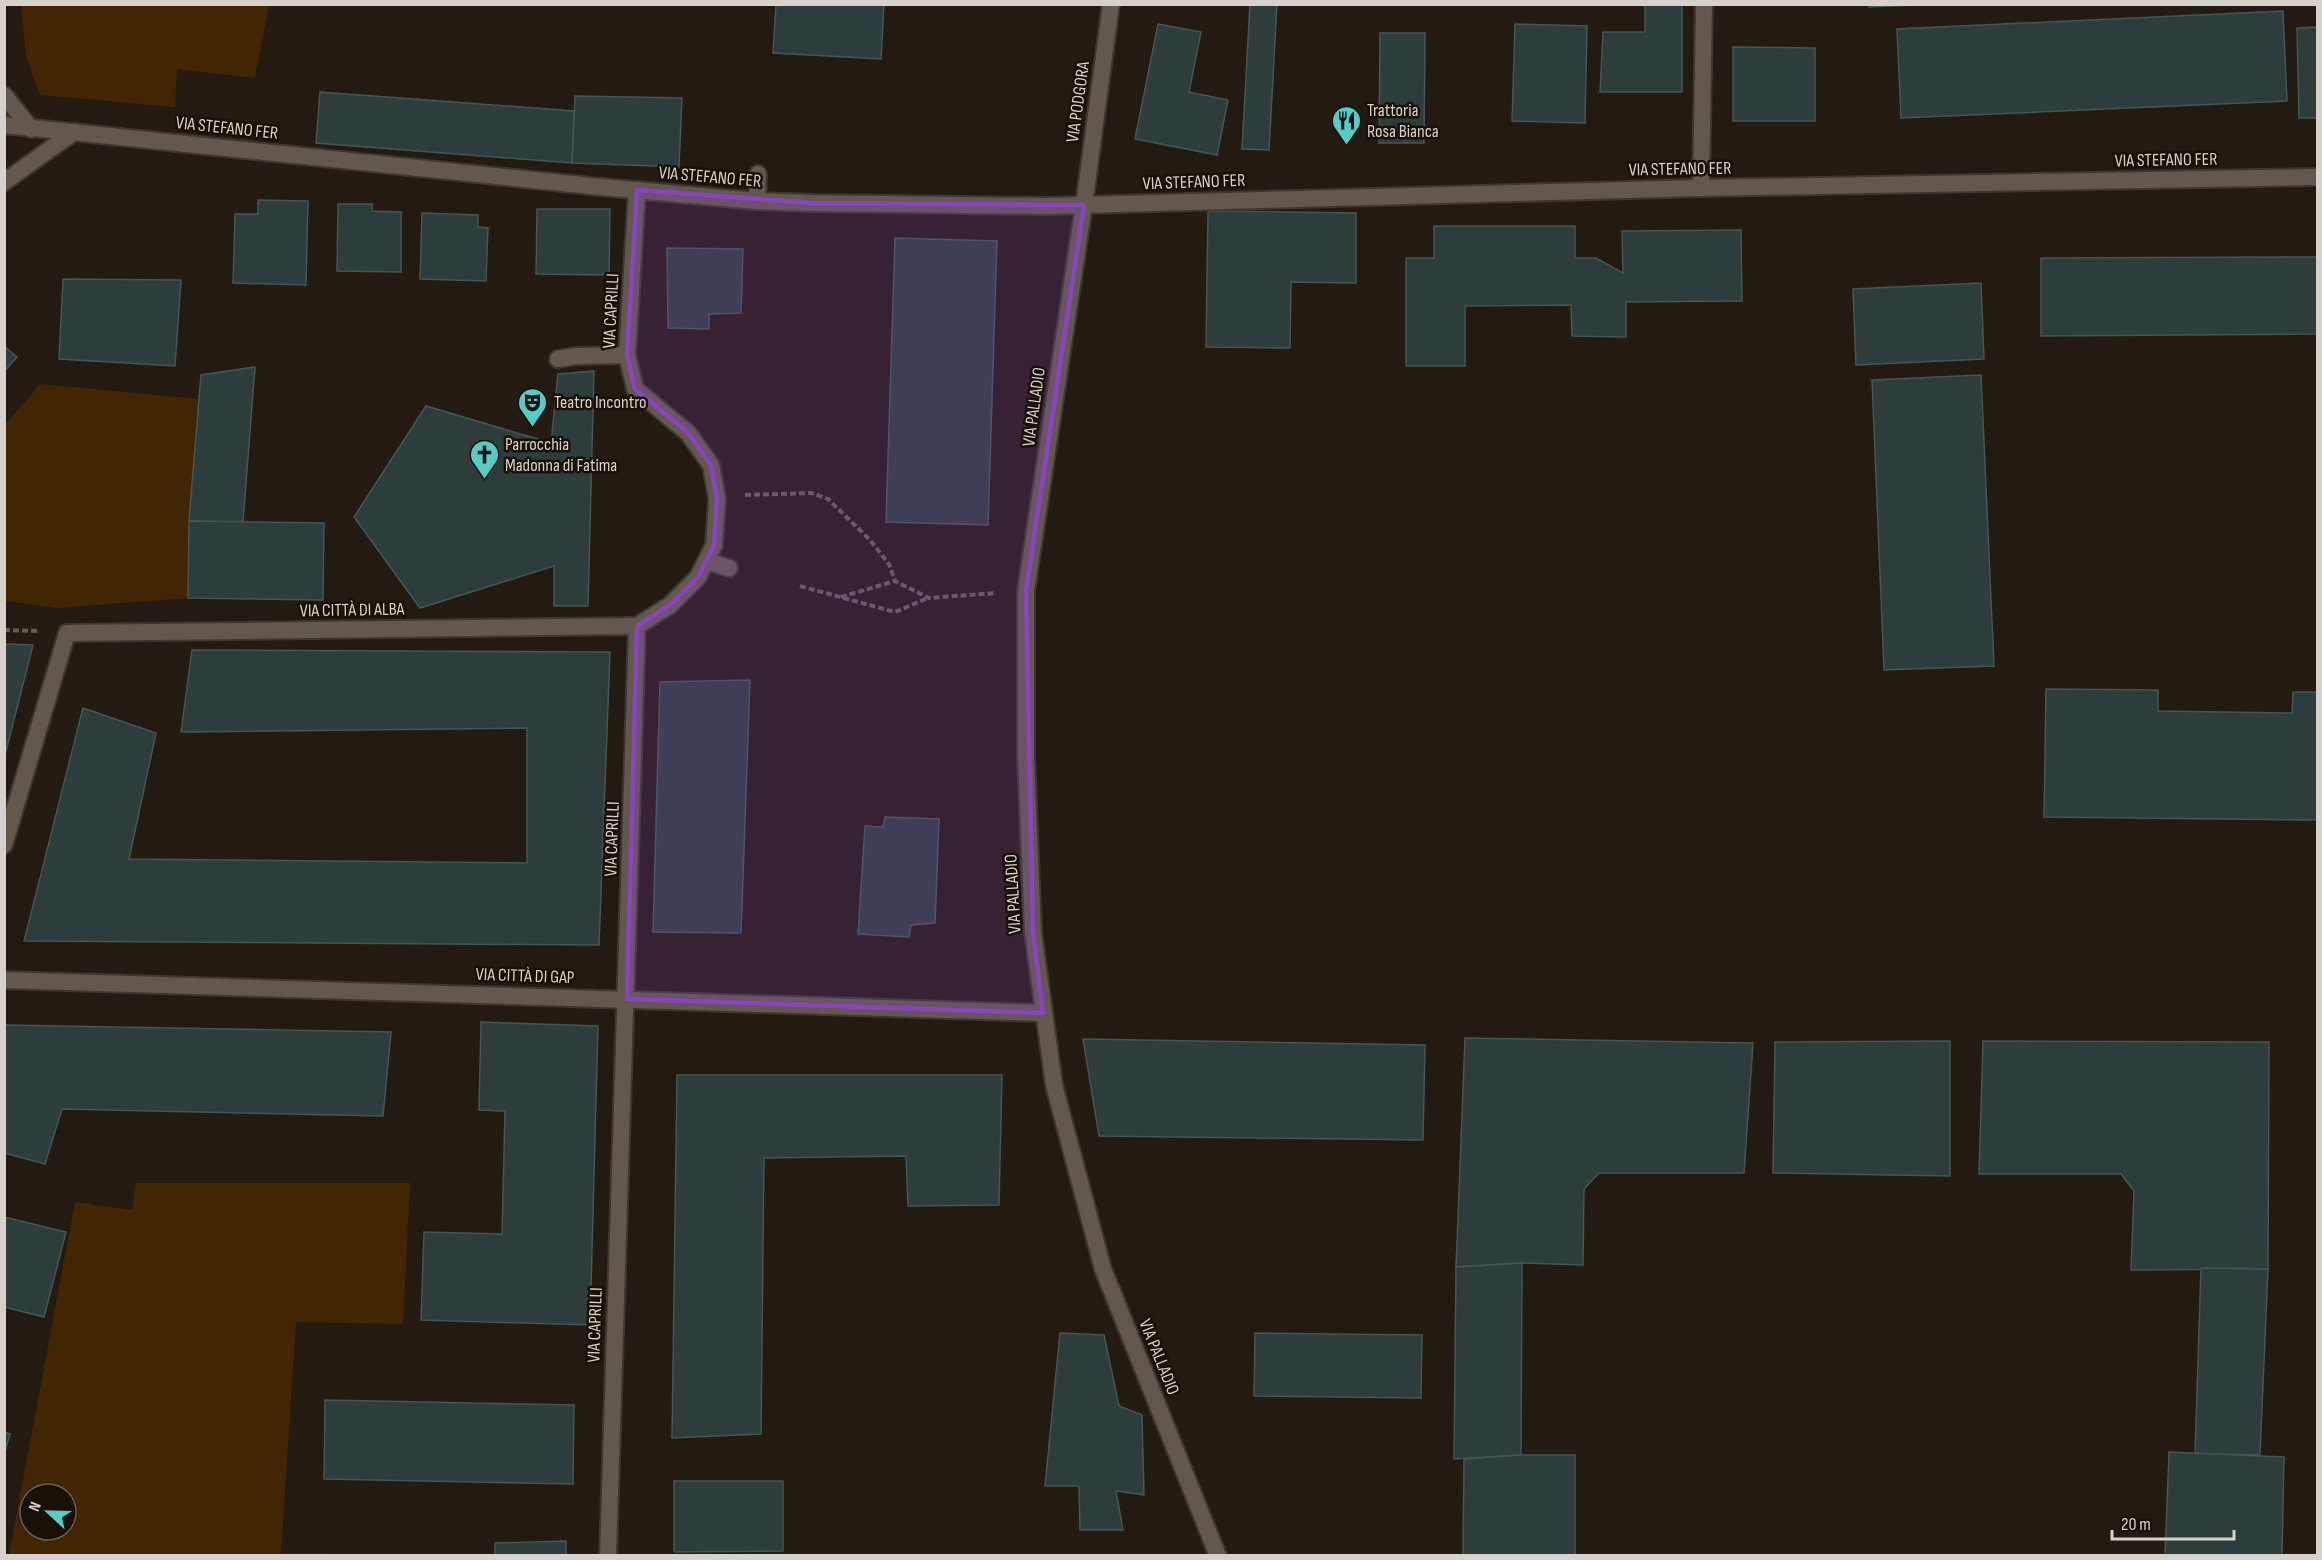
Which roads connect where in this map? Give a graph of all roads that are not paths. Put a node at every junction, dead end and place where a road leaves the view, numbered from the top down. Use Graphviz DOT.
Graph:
graph roads {
  1 [pos="1111,4"];
  2 [pos="1704,4"];
  3 [pos="4,95"];
  4 [pos="4,125"];
  5 [pos="31,129"];
  6 [pos="74,132"];
  7 [pos="758,174"];
  8 [pos="2318,177"];
  9 [pos="4,182"];
  10 [pos="1701,188"];
  11 [pos="638,190"];
  12 [pos="757,201"];
  13 [pos="1084,205"];
  14 [pos="627,355"];
  15 [pos="558,359"];
  16 [pos="706,561"];
  17 [pos="729,568"];
  18 [pos="637,626"];
  19 [pos="4,845"];
  20 [pos="4,980"];
  21 [pos="627,999"];
  22 [pos="1043,1013"];
  23 [pos="608,1556"];
  24 [pos="1218,1556"];
  1 -- 13 [label="street, VIA PODGORA"];
  2 -- 10 [label="street"];
  3 -- 5 [label="street"];
  4 -- 5 [label="street, VIA STEFANO FER"];
  5 -- 6 [label="street, VIA STEFANO FER"];
  6 -- 9 [label="street"];
  6 -- 11 [label="street, VIA STEFANO FER"];
  7 -- 12 [label="street"];
  8 -- 10 [label="street, VIA STEFANO FER"];
  10 -- 13 [label="street, VIA STEFANO FER"];
  11 -- 12 [label="street, VIA STEFANO FER"];
  11 -- 14 [label="street, VIA CAPRILLI"];
  12 -- 13 [label="street, VIA STEFANO FER"];
  13 -- 22 [label="street, VIA PALLADIO"];
  14 -- 15 [label="street"];
  14 -- 16 [label="street, VIA CAPRILLI"];
  16 -- 17 [label="street"];
  16 -- 18 [label="street, VIA CAPRILLI"];
  18 -- 19 [label="street, VIA CITTÀ DI ALBA"];
  18 -- 21 [label="street, VIA CAPRILLI"];
  20 -- 21 [label="street, VIA CITTÀ DI GAP"];
  21 -- 22 [label="street, VIA CITTÀ DI GAP"];
  21 -- 23 [label="street, VIA CAPRILLI"];
  22 -- 24 [label="street, VIA PALLADIO"];
}
